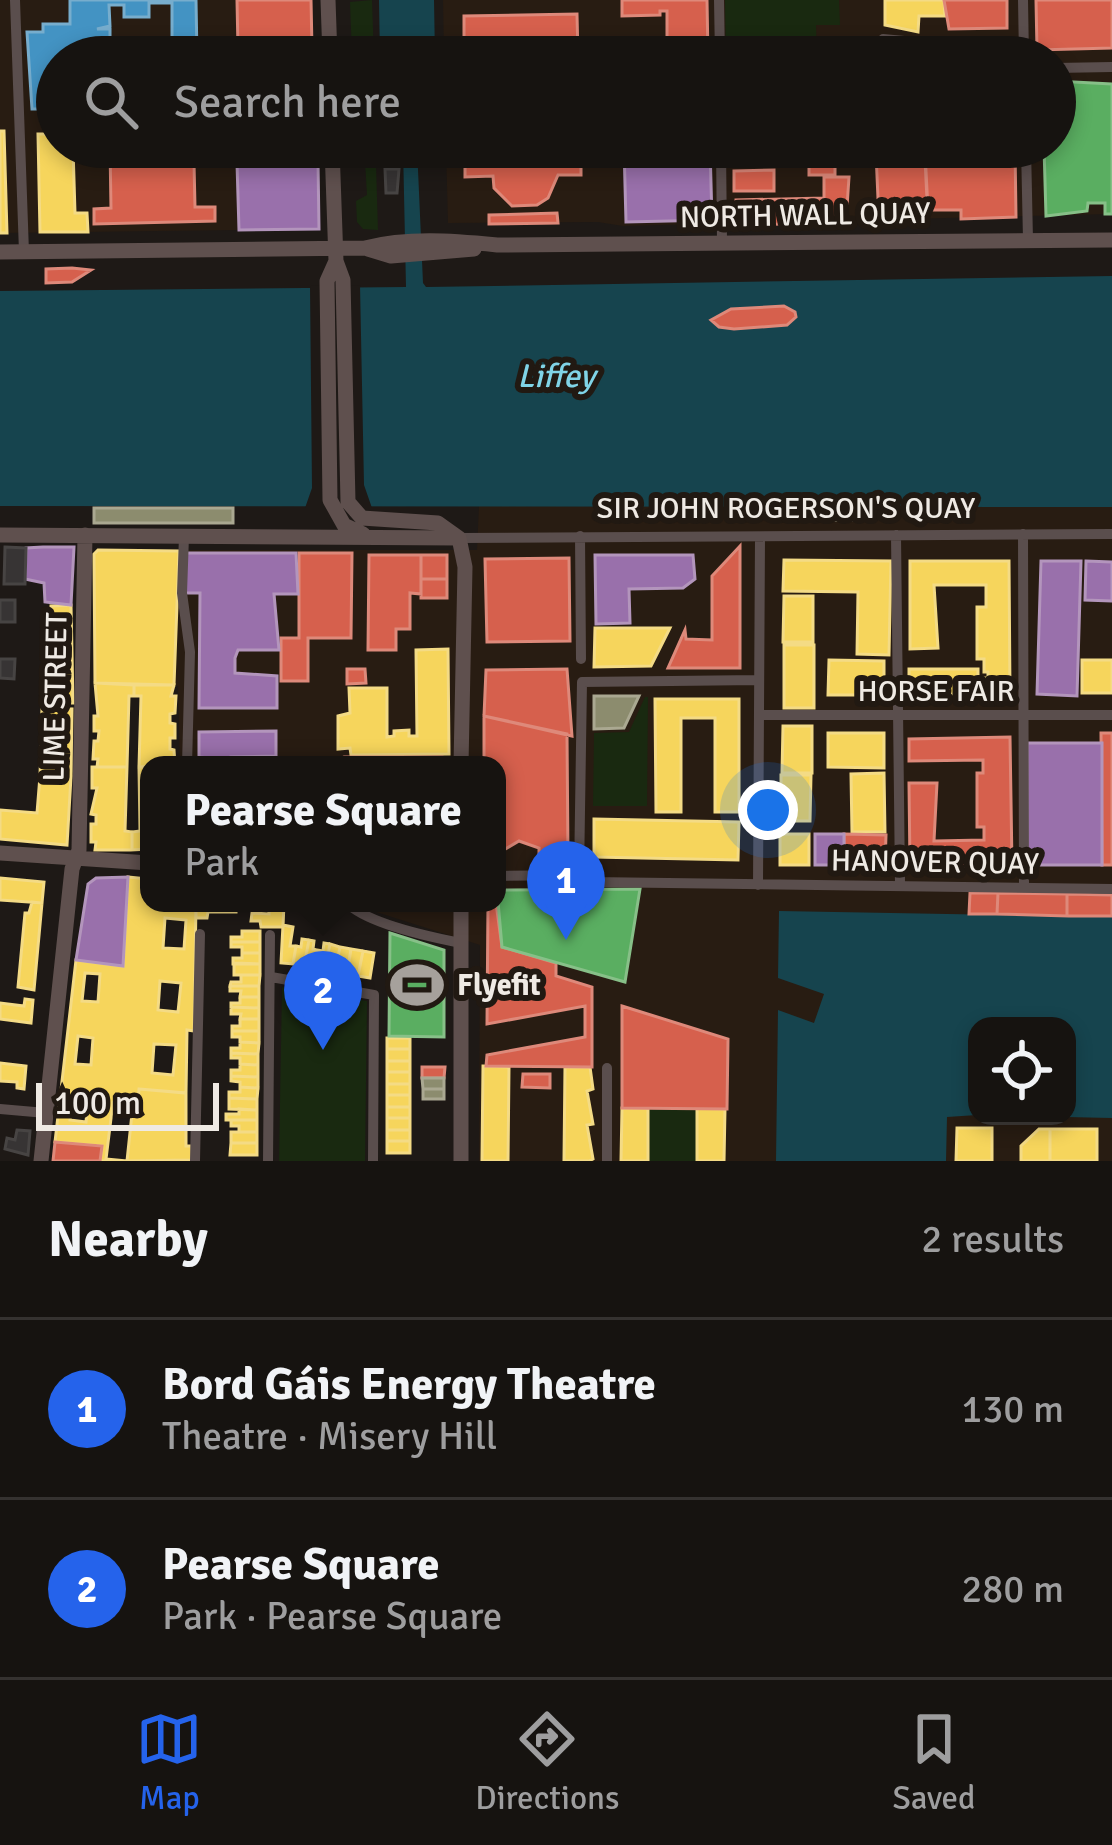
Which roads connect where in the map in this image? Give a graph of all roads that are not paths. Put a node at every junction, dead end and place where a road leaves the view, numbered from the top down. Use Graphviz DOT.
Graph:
graph roads {
  1 [pos="15,0"];
  2 [pos="328,0"];
  3 [pos="719,0"];
  4 [pos="1023,0"];
  5 [pos="329,36"];
  6 [pos="720,36"];
  7 [pos="1024,36"];
  8 [pos="1112,67"];
  9 [pos="1076,68"];
  10 [pos="1094,68"];
  11 [pos="1095,84"];
  12 [pos="333,168"];
  13 [pos="721,168"];
  14 [pos="1026,168"];
  15 [pos="1028,240"];
  16 [pos="1112,240"];
  17 [pos="722,242"];
  18 [pos="0,252"];
  19 [pos="24,252"];
  20 [pos="336,255"];
  21 [pos="335,280"];
  22 [pos="1023,534"];
  23 [pos="85,535"];
  24 [pos="1112,535"];
  25 [pos="0,536"];
  26 [pos="184,536"];
  27 [pos="367,536"];
  28 [pos="580,536"];
  29 [pos="896,536"];
  30 [pos="760,537"];
  31 [pos="459,538"];
  32 [pos="581,659"];
  33 [pos="759,680"];
  34 [pos="760,715"];
  35 [pos="896,715"];
  36 [pos="1022,715"];
  37 [pos="1112,715"];
  38 [pos="187,756"];
  39 [pos="461,756"];
  40 [pos="0,853"];
  41 [pos="77,859"];
  42 [pos="140,862"];
  43 [pos="580,875"];
  44 [pos="506,876"];
  45 [pos="900,884"];
  46 [pos="758,885"];
  47 [pos="1024,886"];
  48 [pos="1112,889"];
  49 [pos="359,912"];
  50 [pos="461,912"];
  51 [pos="200,934"];
  52 [pos="270,935"];
  53 [pos="461,943"];
  54 [pos="271,977"];
  55 [pos="607,1068"];
  56 [pos="0,1108"];
  57 [pos="46,1113"];
  58 [pos="41,1161"];
  59 [pos="196,1161"];
  60 [pos="268,1161"];
  61 [pos="373,1161"];
  62 [pos="461,1161"];
  63 [pos="607,1161"];
  1 -- 19 [label="street"];
  2 -- 5 [label="main road"];
  3 -- 6 [label="street"];
  4 -- 7 [label="street"];
  8 -- 10 [label="street"];
  9 -- 10 [label="street"];
  10 -- 11 [label="street"];
  12 -- 20 [label="main road"];
  13 -- 17 [label="street"];
  14 -- 15 [label="street"];
  15 -- 16 [label="main road, NORTH WALL QUAY"];
  15 -- 17 [label="main road, NORTH WALL QUAY"];
  17 -- 20 [label="main road, NORTH WALL QUAY"];
  18 -- 19 [label="main road"];
  19 -- 20 [label="main road"];
  20 -- 21 [label="main road"];
  21 -- 27 [label="main road"];
  21 -- 31 [label="main road, SIR JOHN ROGERSON'S QUAY"];
  22 -- 24 [label="street, SIR JOHN ROGERSON'S QUAY"];
  22 -- 29 [label="street, SIR JOHN ROGERSON'S QUAY"];
  22 -- 36 [label="street"];
  23 -- 25 [label="main road, SIR JOHN ROGERSON'S QUAY"];
  23 -- 26 [label="main road, SIR JOHN ROGERSON'S QUAY"];
  23 -- 41 [label="main road, LIME STREET"];
  26 -- 27 [label="main road, SIR JOHN ROGERSON'S QUAY"];
  26 -- 38 [label="street"];
  27 -- 31 [label="main road, SIR JOHN ROGERSON'S QUAY"];
  28 -- 30 [label="street, SIR JOHN ROGERSON'S QUAY"];
  28 -- 31 [label="street, SIR JOHN ROGERSON'S QUAY"];
  28 -- 32 [label="street"];
  29 -- 30 [label="street, SIR JOHN ROGERSON'S QUAY"];
  29 -- 35 [label="street"];
  30 -- 33 [label="street"];
  31 -- 39 [label="main road"];
  33 -- 34 [label="street"];
  33 -- 43 [label="street"];
  34 -- 35 [label="street, HORSE FAIR"];
  34 -- 46 [label="street"];
  35 -- 36 [label="street, HORSE FAIR"];
  35 -- 45 [label="street"];
  36 -- 37 [label="street, HORSE FAIR"];
  36 -- 47 [label="street"];
  40 -- 41 [label="main road"];
  41 -- 42 [label="main road"];
  41 -- 57 [label="main road, LIME STREET"];
  43 -- 44 [label="street, HANOVER QUAY"];
  43 -- 46 [label="street, HANOVER QUAY"];
  45 -- 46 [label="street, HANOVER QUAY"];
  45 -- 47 [label="street, HANOVER QUAY"];
  47 -- 48 [label="street, HANOVER QUAY"];
  49 -- 53 [label="street"];
  50 -- 53 [label="main road"];
  51 -- 59 [label="street"];
  52 -- 54 [label="street"];
  53 -- 62 [label="main road"];
  54 -- 60 [label="street"];
  54 -- 61 [label="street"];
  55 -- 63 [label="street"];
  56 -- 57 [label="street"];
  57 -- 58 [label="main road, LIME STREET"];
}
